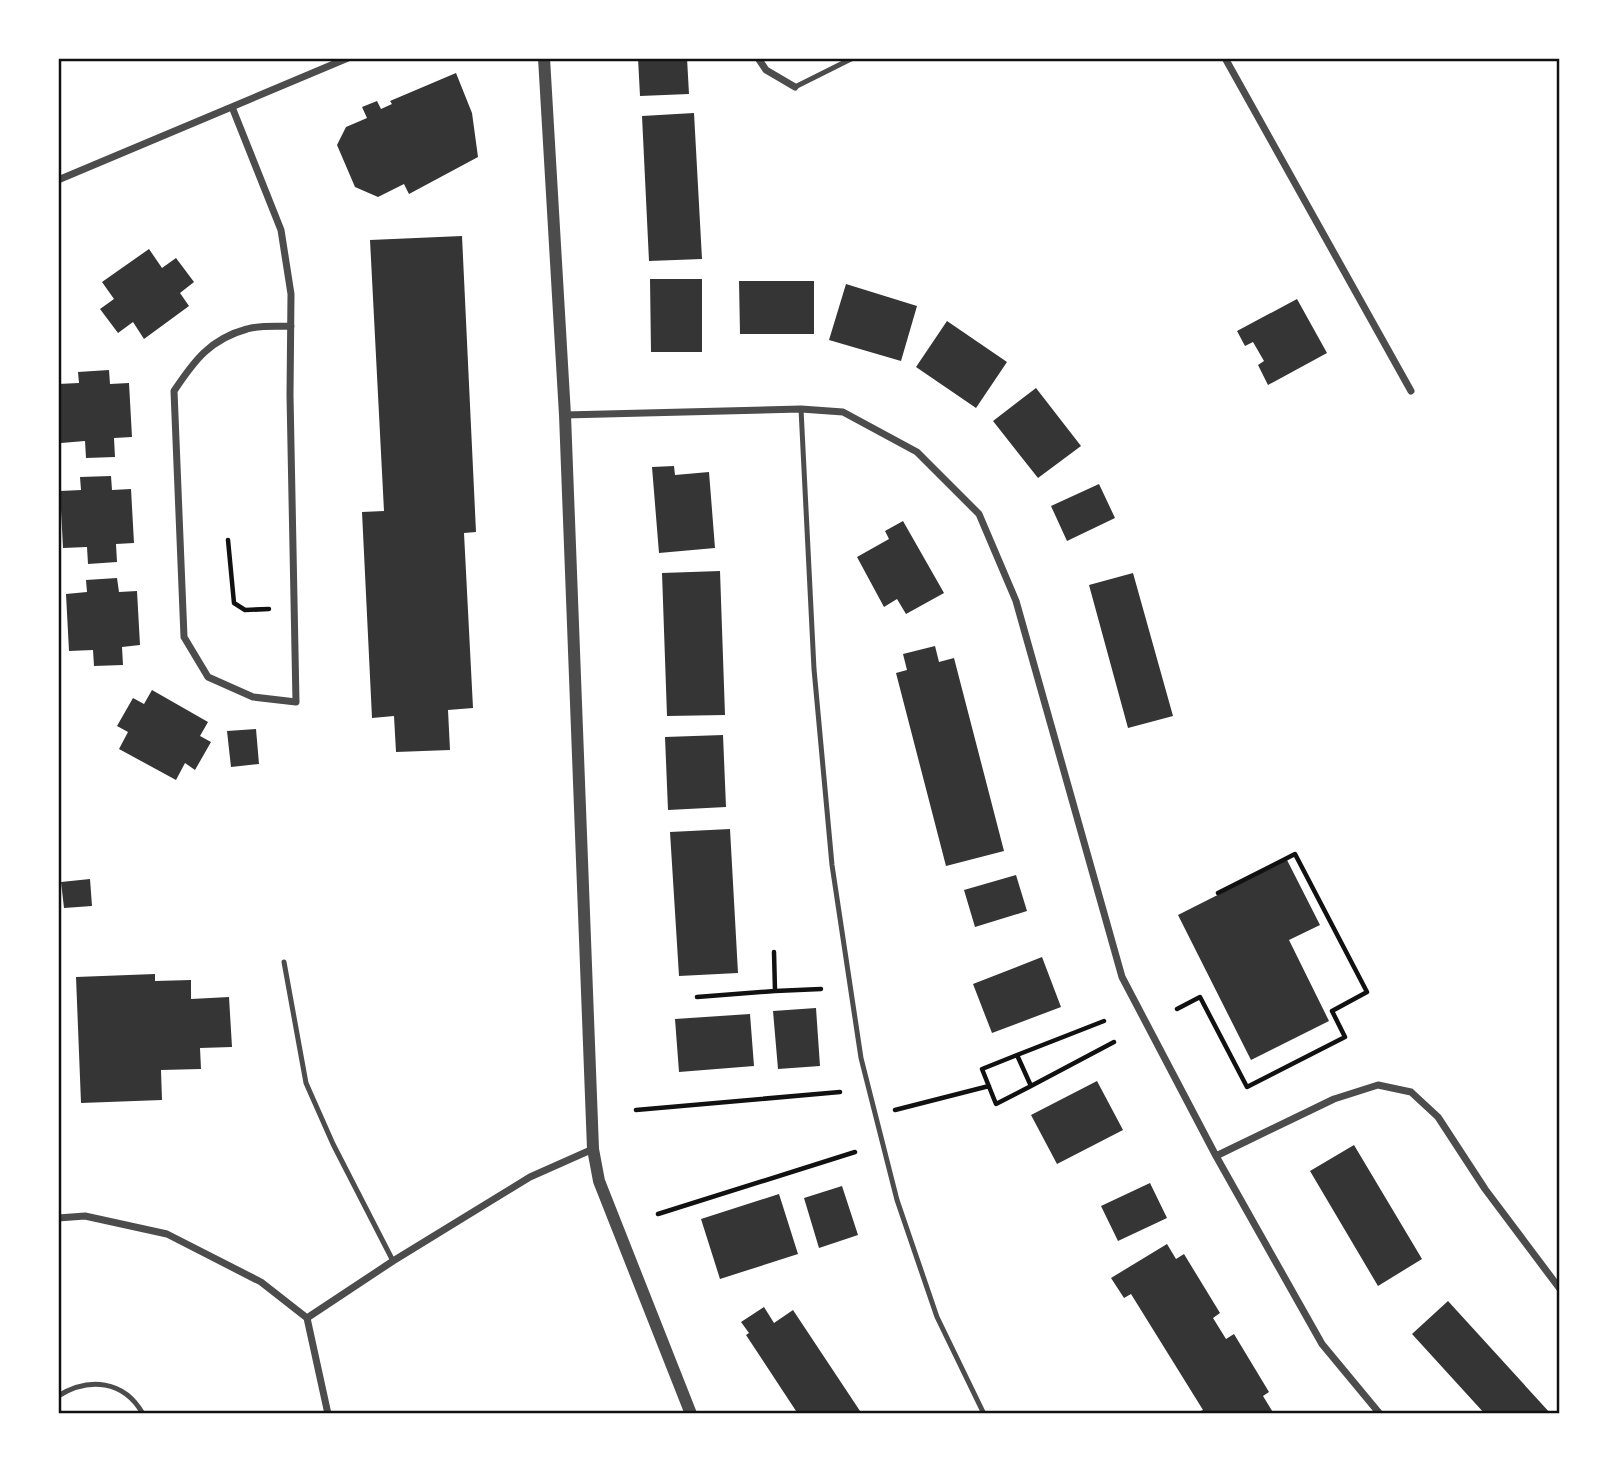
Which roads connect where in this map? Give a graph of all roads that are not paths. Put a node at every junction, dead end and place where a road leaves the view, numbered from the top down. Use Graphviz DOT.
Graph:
graph roads {
  1 [pos="348,58"];
  2 [pos="544,58"];
  3 [pos="758,58"];
  4 [pos="853,58"];
  5 [pos="1225,58"];
  6 [pos="795,87"];
  7 [pos="232,107"];
  8 [pos="58,180"];
  9 [pos="291,326"];
  10 [pos="1411,391"];
  11 [pos="801,408"];
  12 [pos="565,415"];
  13 [pos="284,962"];
  14 [pos="593,1149"];
  15 [pos="1216,1156"];
  16 [pos="58,1217"];
  17 [pos="393,1261"];
  18 [pos="1560,1289"];
  19 [pos="307,1318"];
  20 [pos="58,1396"];
  21 [pos="143,1414"];
  22 [pos="328,1414"];
  23 [pos="691,1414"];
  24 [pos="984,1414"];
  25 [pos="1380,1414"];
  1 -- 7 [label="street"];
  2 -- 12 [label="street"];
  3 -- 6 [label="street"];
  4 -- 6 [label="lane"];
  5 -- 10 [label="street"];
  7 -- 8 [label="street"];
  7 -- 9 [label="street"];
  9 -- 9 [label="street"];
  11 -- 12 [label="street"];
  11 -- 15 [label="street"];
  11 -- 24 [label="lane"];
  12 -- 14 [label="street"];
  13 -- 17 [label="lane"];
  14 -- 17 [label="street"];
  14 -- 23 [label="street"];
  15 -- 18 [label="street"];
  15 -- 25 [label="street"];
  16 -- 19 [label="street"];
  17 -- 19 [label="street"];
  19 -- 22 [label="street"];
  20 -- 21 [label="lane"];
}
